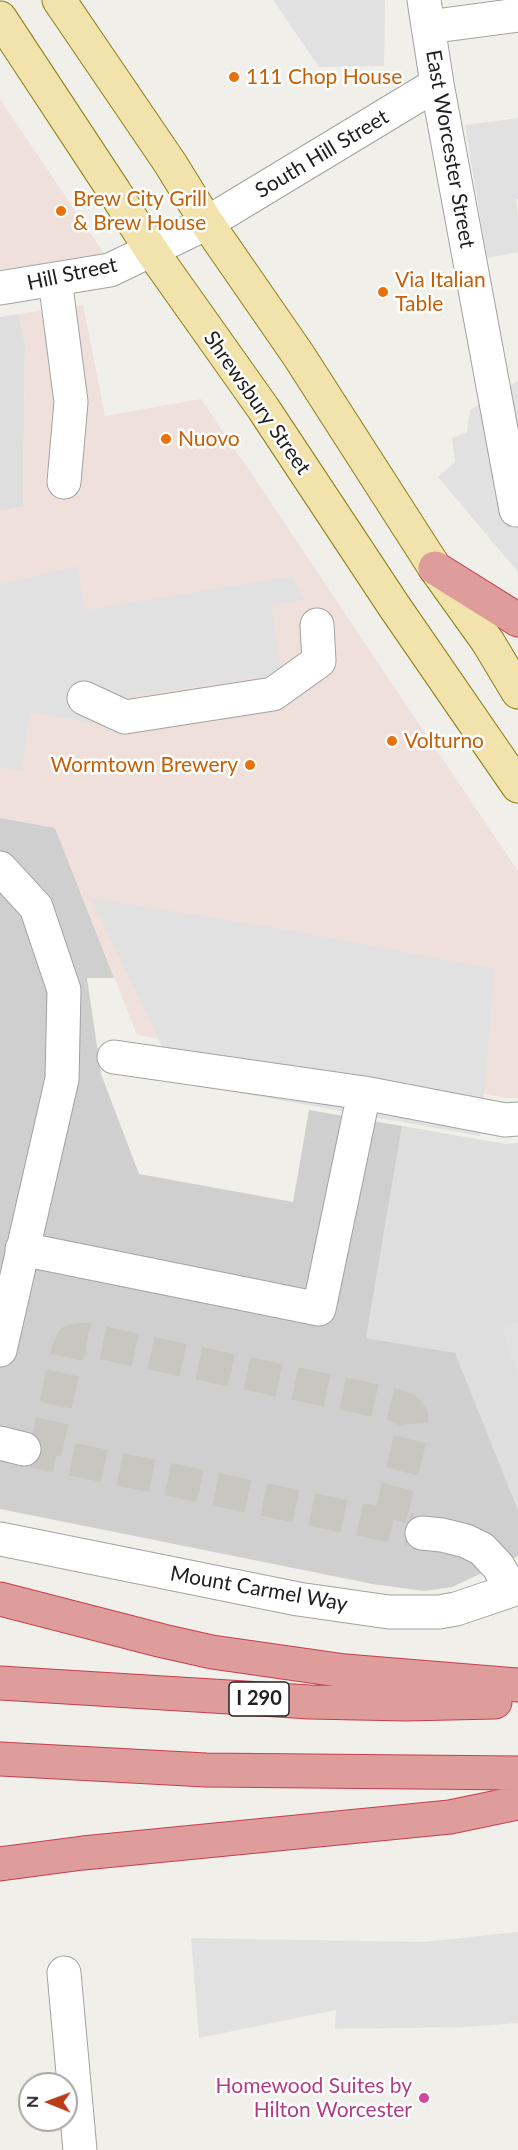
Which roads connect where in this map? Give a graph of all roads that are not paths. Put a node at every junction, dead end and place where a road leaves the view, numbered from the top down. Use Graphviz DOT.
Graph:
graph roads {
  1 [pos="59,0"];
  2 [pos="426,14"];
  3 [pos="518,15"];
  4 [pos="0,18"];
  5 [pos="437,84"];
  6 [pos="207,223"];
  7 [pos="151,250"];
  8 [pos="55,279"];
  9 [pos="0,288"];
  10 [pos="64,482"];
  11 [pos="516,510"];
  12 [pos="435,568"];
  13 [pos="518,620"];
  14 [pos="317,625"];
  15 [pos="518,692"];
  16 [pos="84,698"];
  17 [pos="518,786"];
  18 [pos="0,868"];
  19 [pos="114,1057"];
  20 [pos="364,1093"];
  21 [pos="518,1119"];
  22 [pos="22,1249"];
  23 [pos="0,1350"];
  24 [pos="422,1533"];
  25 [pos="0,1539"];
  26 [pos="515,1589"];
  27 [pos="0,1599"];
  28 [pos="0,1683"];
  29 [pos="518,1685"];
  30 [pos="518,1701"];
  31 [pos="0,1759"];
  32 [pos="518,1773"];
  33 [pos="518,1803"];
  34 [pos="0,1852"];
  35 [pos="83,1853"];
  36 [pos="0,1864"];
  37 [pos="64,1973"];
  38 [pos="80,2150"];
  1 -- 6 [label="main road"];
  2 -- 3 [label="street"];
  2 -- 5 [label="street, East Worcester Street"];
  4 -- 7 [label="main road, Shrewsbury Street"];
  5 -- 6 [label="street, South Hill Street"];
  5 -- 11 [label="street, East Worcester Street"];
  6 -- 7 [label="street, Hill Street"];
  6 -- 12 [label="main road"];
  7 -- 8 [label="street, Hill Street"];
  7 -- 17 [label="main road, Shrewsbury Street"];
  8 -- 9 [label="street, Hill Street"];
  8 -- 10 [label="street"];
  12 -- 13 [label="highway"];
  12 -- 15 [label="main road"];
  14 -- 16 [label="street"];
  18 -- 22 [label="street"];
  19 -- 20 [label="street"];
  20 -- 21 [label="street"];
  20 -- 22 [label="street"];
  22 -- 23 [label="street"];
  24 -- 26 [label="street"];
  25 -- 26 [label="street, Mount Carmel Way"];
  27 -- 29 [label="highway"];
  28 -- 30 [label="highway, I 290"];
  31 -- 32 [label="highway"];
  33 -- 35 [label="highway"];
  34 -- 35 [label="highway"];
  35 -- 36 [label="highway"];
  37 -- 38 [label="street"];
}
